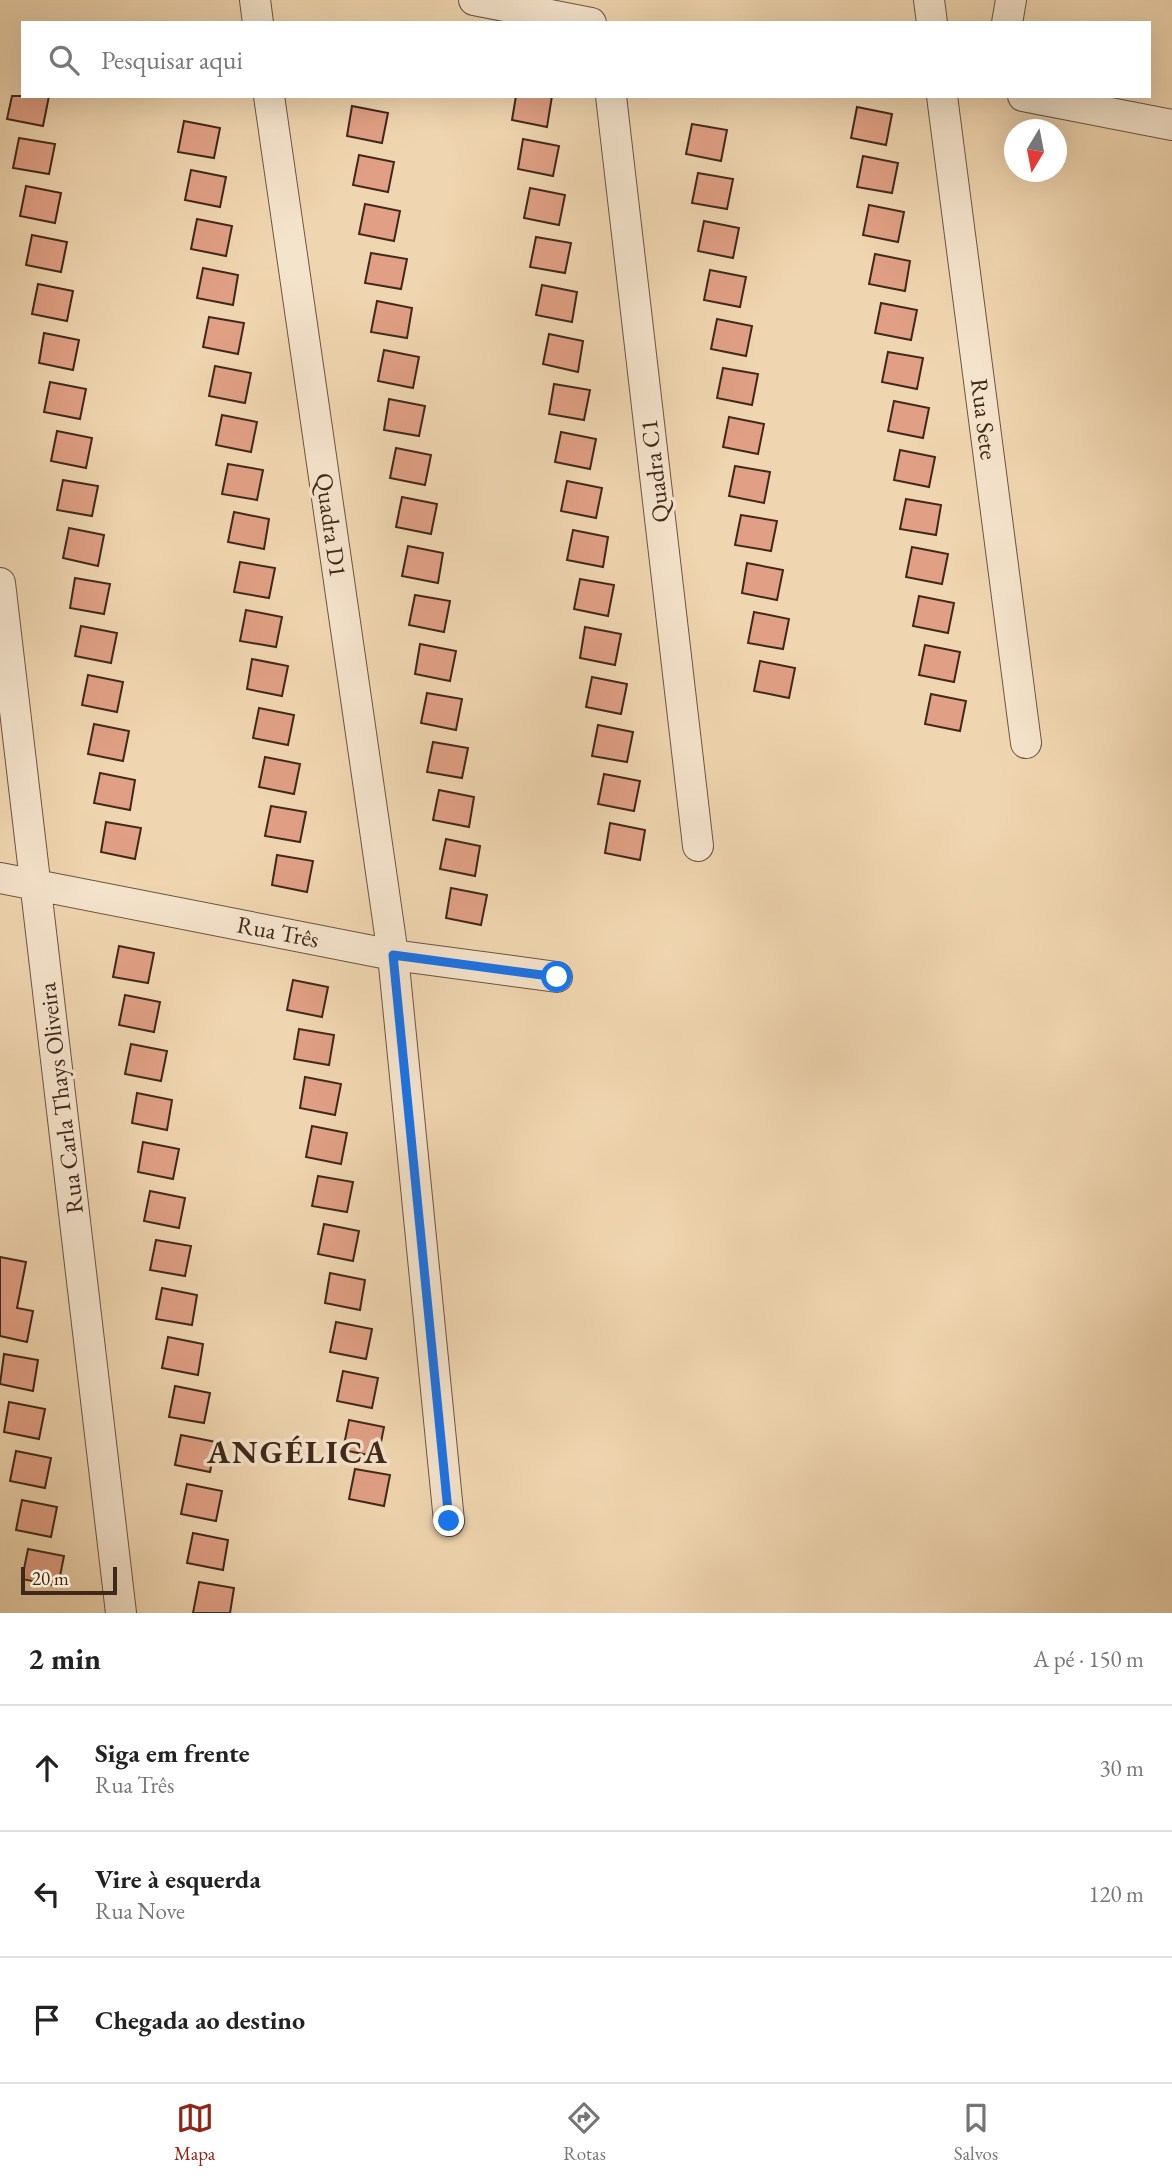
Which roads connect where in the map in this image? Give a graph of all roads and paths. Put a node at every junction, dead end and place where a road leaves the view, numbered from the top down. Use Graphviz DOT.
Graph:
graph roads {
  1 [pos="255,0"];
  2 [pos="474,0"];
  3 [pos="600,0"];
  4 [pos="929,0"];
  5 [pos="1011,0"];
  6 [pos="258,21"];
  7 [pos="581,21"];
  8 [pos="603,21"];
  9 [pos="932,21"];
  10 [pos="1007,21"];
  11 [pos="269,98"];
  12 [pos="611,98"];
  13 [pos="942,98"];
  14 [pos="1033,98"];
  15 [pos="1172,125"];
  16 [pos="0,583"];
  17 [pos="1026,743"];
  18 [pos="698,846"];
  19 [pos="0,878"];
  20 [pos="36,885"];
  21 [pos="393,955"];
  22 [pos="557,977"];
  23 [pos="449,1521"];
  24 [pos="121,1613"];
  1 -- 6 [label="street"];
  2 -- 7 [label="street"];
  3 -- 8 [label="street"];
  4 -- 9 [label="street"];
  5 -- 10 [label="street"];
  11 -- 21 [label="street, Quadra D1"];
  12 -- 18 [label="street, Quadra C1"];
  13 -- 17 [label="street, Rua Sete"];
  14 -- 15 [label="street"];
  16 -- 20 [label="street, Rua Carla Thays Oliveira"];
  19 -- 20 [label="street, Rua Três"];
  20 -- 21 [label="street, Rua Três"];
  20 -- 24 [label="street, Rua Carla Thays Oliveira"];
  21 -- 22 [label="street, Rua Três"];
  21 -- 23 [label="street, Quadra D1"];
}
